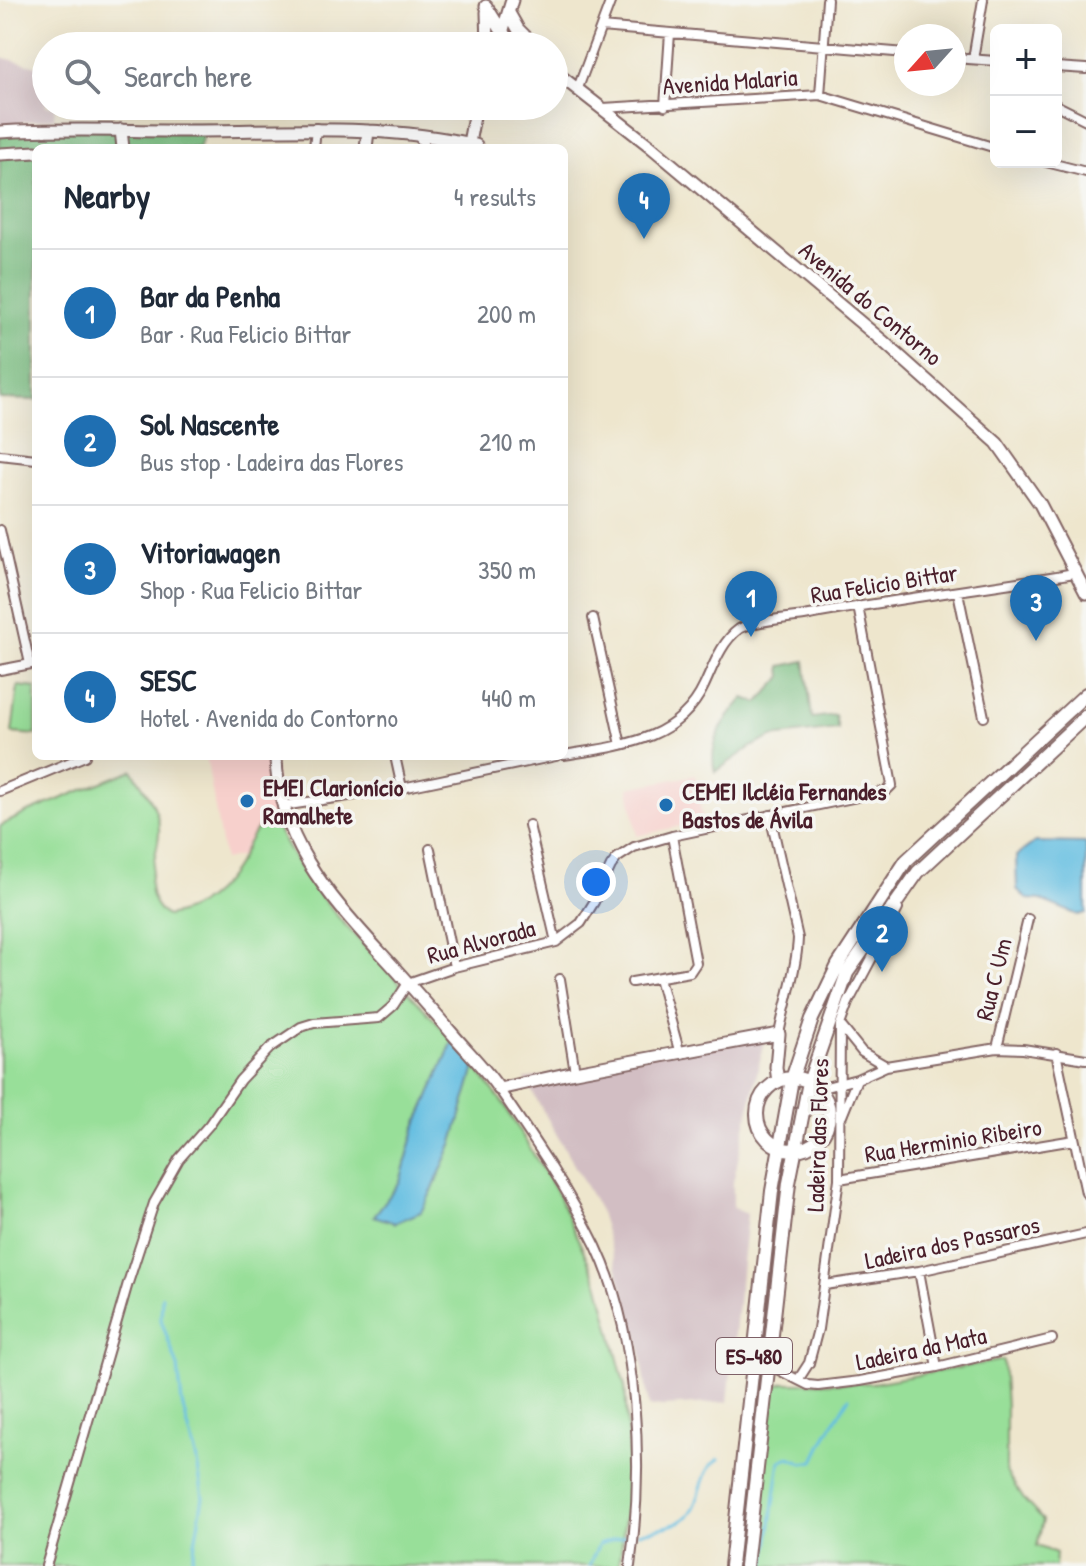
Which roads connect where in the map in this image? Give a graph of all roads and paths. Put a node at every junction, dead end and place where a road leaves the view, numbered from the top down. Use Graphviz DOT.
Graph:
graph roads {
  1 [pos="512,0"];
  2 [pos="611,0"];
  3 [pos="827,0"];
  4 [pos="983,0"];
  5 [pos="486,3"];
  6 [pos="509,13"];
  7 [pos="601,27"];
  8 [pos="487,32"];
  9 [pos="502,32"];
  10 [pos="503,32"];
  11 [pos="521,32"];
  12 [pos="670,33"];
  13 [pos="825,46"];
  14 [pos="894,52"];
  15 [pos="966,59"];
  16 [pos="973,59"];
  17 [pos="990,61"];
  18 [pos="1062,67"];
  19 [pos="1086,69"];
  20 [pos="568,78"];
  21 [pos="568,81"];
  22 [pos="578,88"];
  23 [pos="820,95"];
  24 [pos="665,106"];
  25 [pos="603,108"];
  26 [pos="1062,108"];
  27 [pos="475,120"];
  28 [pos="479,120"];
  29 [pos="1086,120"];
  30 [pos="316,128"];
  31 [pos="121,130"];
  32 [pos="368,131"];
  33 [pos="0,132"];
  34 [pos="418,136"];
  35 [pos="123,144"];
  36 [pos="314,144"];
  37 [pos="366,144"];
  38 [pos="424,144"];
  39 [pos="461,144"];
  40 [pos="472,144"];
  41 [pos="473,144"];
  42 [pos="990,146"];
  43 [pos="32,152"];
  44 [pos="0,154"];
  45 [pos="1062,166"];
  46 [pos="1086,172"];
  47 [pos="0,455"];
  48 [pos="32,459"];
  49 [pos="0,530"];
  50 [pos="1075,573"];
  51 [pos="958,592"];
  52 [pos="1086,593"];
  53 [pos="858,606"];
  54 [pos="593,618"];
  55 [pos="32,660"];
  56 [pos="32,664"];
  57 [pos="0,670"];
  58 [pos="1086,694"];
  59 [pos="1086,716"];
  60 [pos="984,717"];
  61 [pos="621,745"];
  62 [pos="568,754"];
  63 [pos="75,760"];
  64 [pos="276,760"];
  65 [pos="396,760"];
  66 [pos="508,760"];
  67 [pos="402,788"];
  68 [pos="0,791"];
  69 [pos="282,806"];
  70 [pos="770,815"];
  71 [pos="529,825"];
  72 [pos="672,836"];
  73 [pos="430,849"];
  74 [pos="918,872"];
  75 [pos="1028,919"];
  76 [pos="556,942"];
  77 [pos="454,967"];
  78 [pos="659,978"];
  79 [pos="560,979"];
  80 [pos="632,982"];
  81 [pos="408,983"];
  82 [pos="840,1025"];
  83 [pos="779,1034"];
  84 [pos="997,1048"];
  85 [pos="1056,1053"];
  86 [pos="680,1054"];
  87 [pos="1086,1059"];
  88 [pos="886,1066"];
  89 [pos="575,1072"];
  90 [pos="792,1079"];
  91 [pos="857,1079"];
  92 [pos="778,1082"];
  93 [pos="840,1082"];
  94 [pos="814,1086"];
  95 [pos="499,1089"];
  96 [pos="834,1123"];
  97 [pos="1074,1140"];
  98 [pos="779,1147"];
  99 [pos="795,1150"];
  100 [pos="839,1179"];
  101 [pos="1086,1193"];
  102 [pos="1086,1234"];
  103 [pos="919,1271"];
  104 [pos="825,1285"];
  105 [pos="1052,1339"];
  106 [pos="769,1365"];
  107 [pos="937,1367"];
  108 [pos="798,1380"];
  109 [pos="46,1566"];
  110 [pos="630,1566"];
  111 [pos="731,1566"];
  112 [pos="746,1566"];
  1 -- 6 [label="street"];
  2 -- 7 [label="street"];
  3 -- 13 [label="street"];
  4 -- 16 [label="street"];
  5 -- 8 [label="street"];
  5 -- 9 [label="street"];
  6 -- 10 [label="street"];
  6 -- 11 [label="street"];
  7 -- 12 [label="street"];
  7 -- 22 [label="street"];
  12 -- 13 [label="street"];
  12 -- 24 [label="street"];
  13 -- 14 [label="street"];
  13 -- 23 [label="street"];
  15 -- 16 [label="street"];
  16 -- 17 [label="street"];
  18 -- 19 [label="street"];
  20 -- 22 [label="street, Avenida do Contorno"];
  21 -- 22 [label="street, Avenida do Contorno"];
  22 -- 25 [label="street, Avenida do Contorno"];
  23 -- 24 [label="street, Avenida Malaria"];
  23 -- 42 [label="street, Avenida Malaria"];
  24 -- 25 [label="street, Avenida Malaria"];
  25 -- 50 [label="street, Avenida do Contorno"];
  26 -- 29 [label="street"];
  27 -- 40 [label="street"];
  28 -- 41 [label="street"];
  30 -- 31 [label="street"];
  30 -- 32 [label="street"];
  30 -- 36 [label="street"];
  31 -- 33 [label="street"];
  31 -- 35 [label="street"];
  32 -- 34 [label="street"];
  32 -- 37 [label="street"];
  34 -- 38 [label="street"];
  34 -- 39 [label="street"];
  43 -- 44 [label="street"];
  45 -- 46 [label="street"];
  47 -- 48 [label="street"];
  49 -- 55 [label="street"];
  50 -- 51 [label="street, Rua Felicio Bittar"];
  50 -- 52 [label="street, Avenida do Contorno"];
  51 -- 53 [label="street, Rua Felicio Bittar"];
  51 -- 60 [label="street"];
  53 -- 61 [label="street, Rua Felicio Bittar"];
  53 -- 70 [label="street, Rua Alvorada"];
  54 -- 61 [label="street"];
  56 -- 57 [label="street"];
  58 -- 90 [label="main road, ES-480"];
  59 -- 74 [label="main road, ES-480"];
  61 -- 62 [label="street, Rua Felicio Bittar"];
  63 -- 68 [label="street"];
  64 -- 69 [label="street"];
  65 -- 67 [label="street"];
  66 -- 67 [label="street"];
  67 -- 69 [label="street"];
  69 -- 81 [label="street"];
  70 -- 72 [label="street, Rua Alvorada"];
  70 -- 83 [label="street"];
  71 -- 76 [label="street"];
  72 -- 76 [label="street, Rua Alvorada"];
  72 -- 78 [label="street"];
  73 -- 77 [label="street"];
  74 -- 82 [label="street, Ladeira das Flores"];
  74 -- 94 [label="main road, ES-480"];
  75 -- 84 [label="street, Rua C Um"];
  76 -- 77 [label="street, Rua Alvorada"];
  77 -- 81 [label="street, Rua Alvorada"];
  78 -- 80 [label="street"];
  78 -- 86 [label="street"];
  79 -- 89 [label="street"];
  81 -- 95 [label="street"];
  81 -- 109 [label="street"];
  82 -- 88 [label="street"];
  82 -- 93 [label="street, Ladeira das Flores"];
  83 -- 86 [label="street"];
  83 -- 92 [label="street"];
  84 -- 85 [label="street"];
  84 -- 88 [label="street"];
  85 -- 87 [label="street"];
  85 -- 97 [label="street"];
  86 -- 89 [label="street"];
  88 -- 91 [label="street"];
  89 -- 95 [label="street"];
  90 -- 92 [label="main road"];
  90 -- 94 [label="main road"];
  90 -- 98 [label="main road, ES-480"];
  91 -- 93 [label="street"];
  91 -- 96 [label="street"];
  92 -- 98 [label="main road"];
  93 -- 94 [label="street"];
  93 -- 96 [label="street, Ladeira das Flores"];
  94 -- 96 [label="main road"];
  94 -- 99 [label="main road, ES-480"];
  95 -- 110 [label="street"];
  96 -- 99 [label="main road"];
  96 -- 100 [label="street, Ladeira das Flores"];
  97 -- 100 [label="street, Rua Herminio Ribeiro"];
  97 -- 101 [label="street"];
  98 -- 99 [label="main road"];
  98 -- 111 [label="main road, ES-480"];
  99 -- 106 [label="main road, ES-480"];
  100 -- 104 [label="street, Ladeira das Flores"];
  102 -- 103 [label="street, Ladeira dos Passaros"];
  103 -- 104 [label="street, Ladeira dos Passaros"];
  103 -- 107 [label="street"];
  104 -- 108 [label="street, Ladeira das Flores"];
  105 -- 107 [label="street, Ladeira da Mata"];
  106 -- 108 [label="street"];
  106 -- 112 [label="main road, ES-480"];
  107 -- 108 [label="street, Ladeira da Mata"];
}
